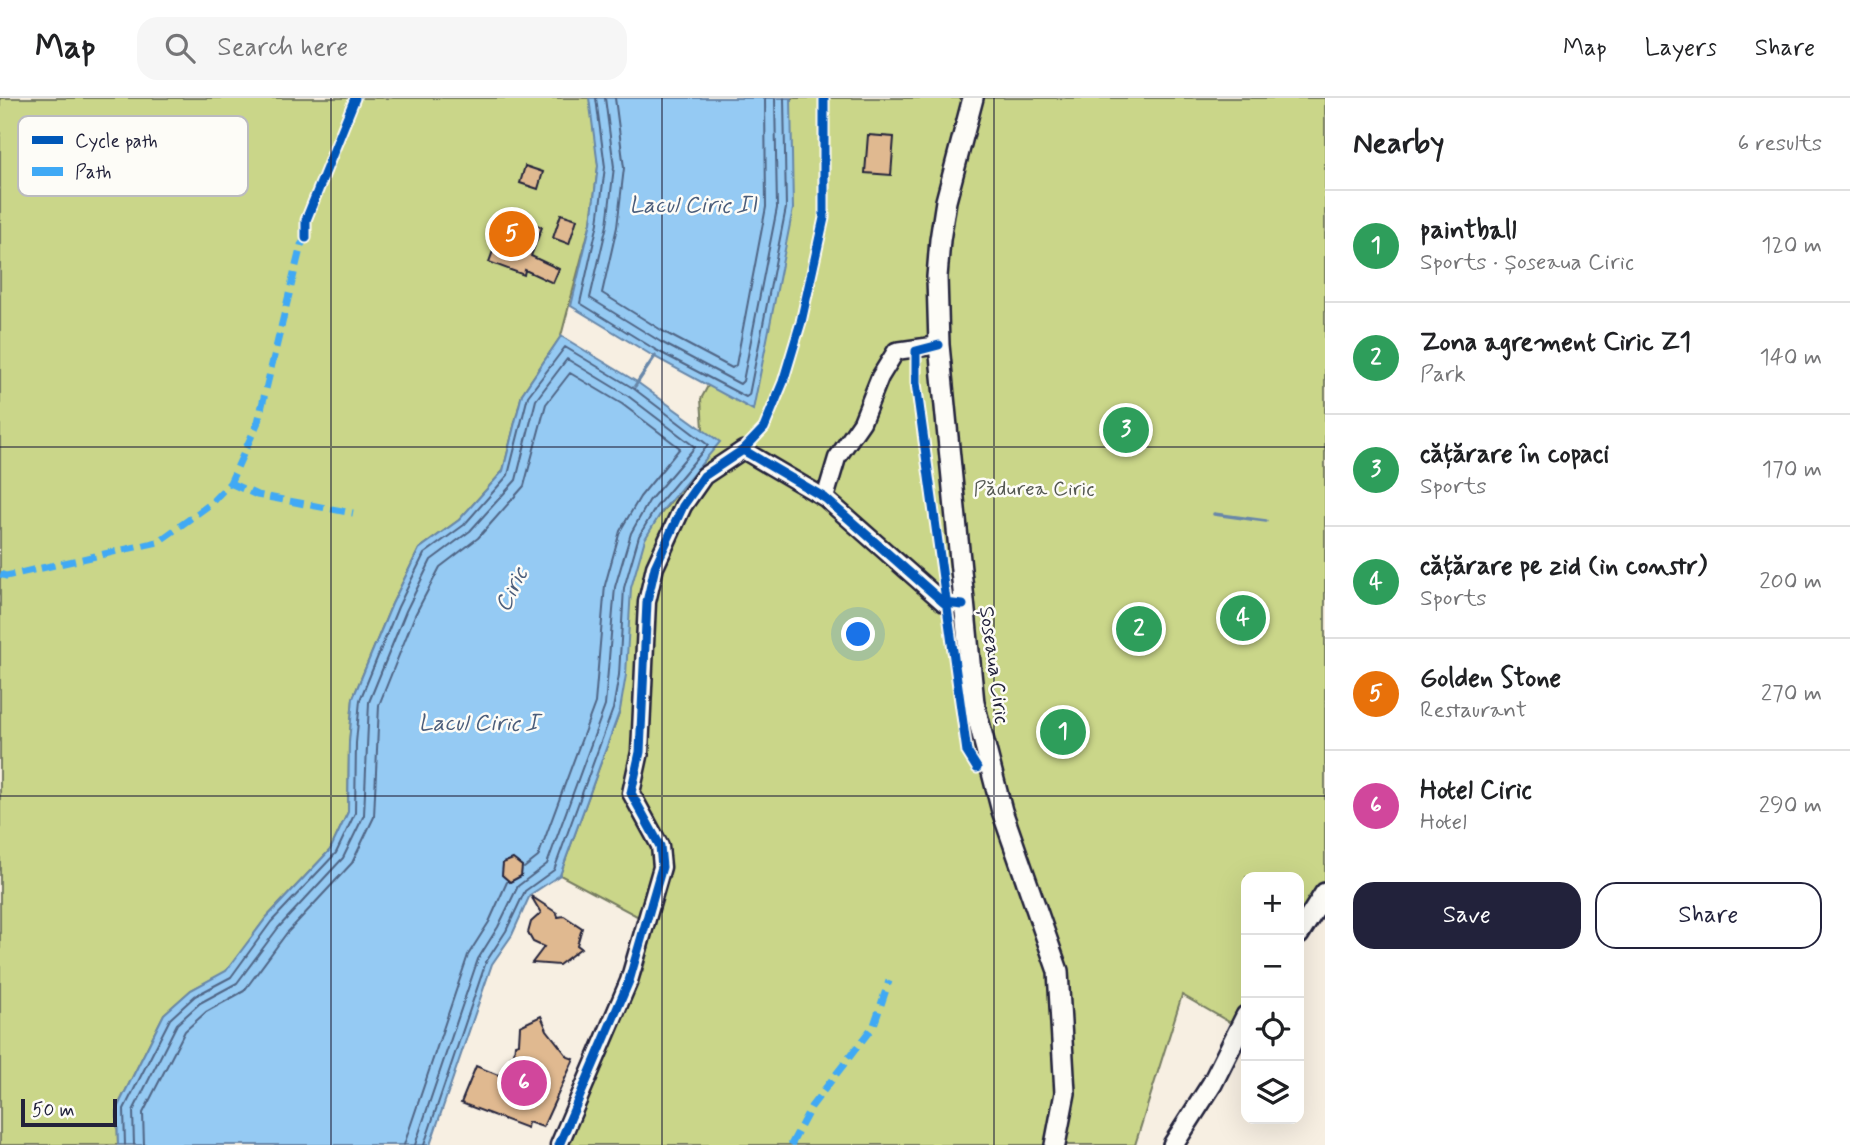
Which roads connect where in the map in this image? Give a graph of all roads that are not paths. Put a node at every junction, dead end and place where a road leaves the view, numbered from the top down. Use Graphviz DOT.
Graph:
graph roads {
  1 [pos="973,98"];
  2 [pos="939,345"];
  3 [pos="825,498"];
  4 [pos="962,606"];
  5 [pos="1325,894"];
  6 [pos="1304,926"];
  7 [pos="1241,1026"];
  8 [pos="559,1145"];
  9 [pos="1055,1145"];
  10 [pos="1173,1145"];
  1 -- 2 [label="main road, Șoseaua Ciric"];
  2 -- 3 [label="street"];
  2 -- 4 [label="main road, Șoseaua Ciric"];
  3 -- 4 [label="street"];
  3 -- 8 [label="street"];
  4 -- 9 [label="main road, Șoseaua Ciric"];
  5 -- 6 [label="main road"];
  7 -- 10 [label="main road"];
}
